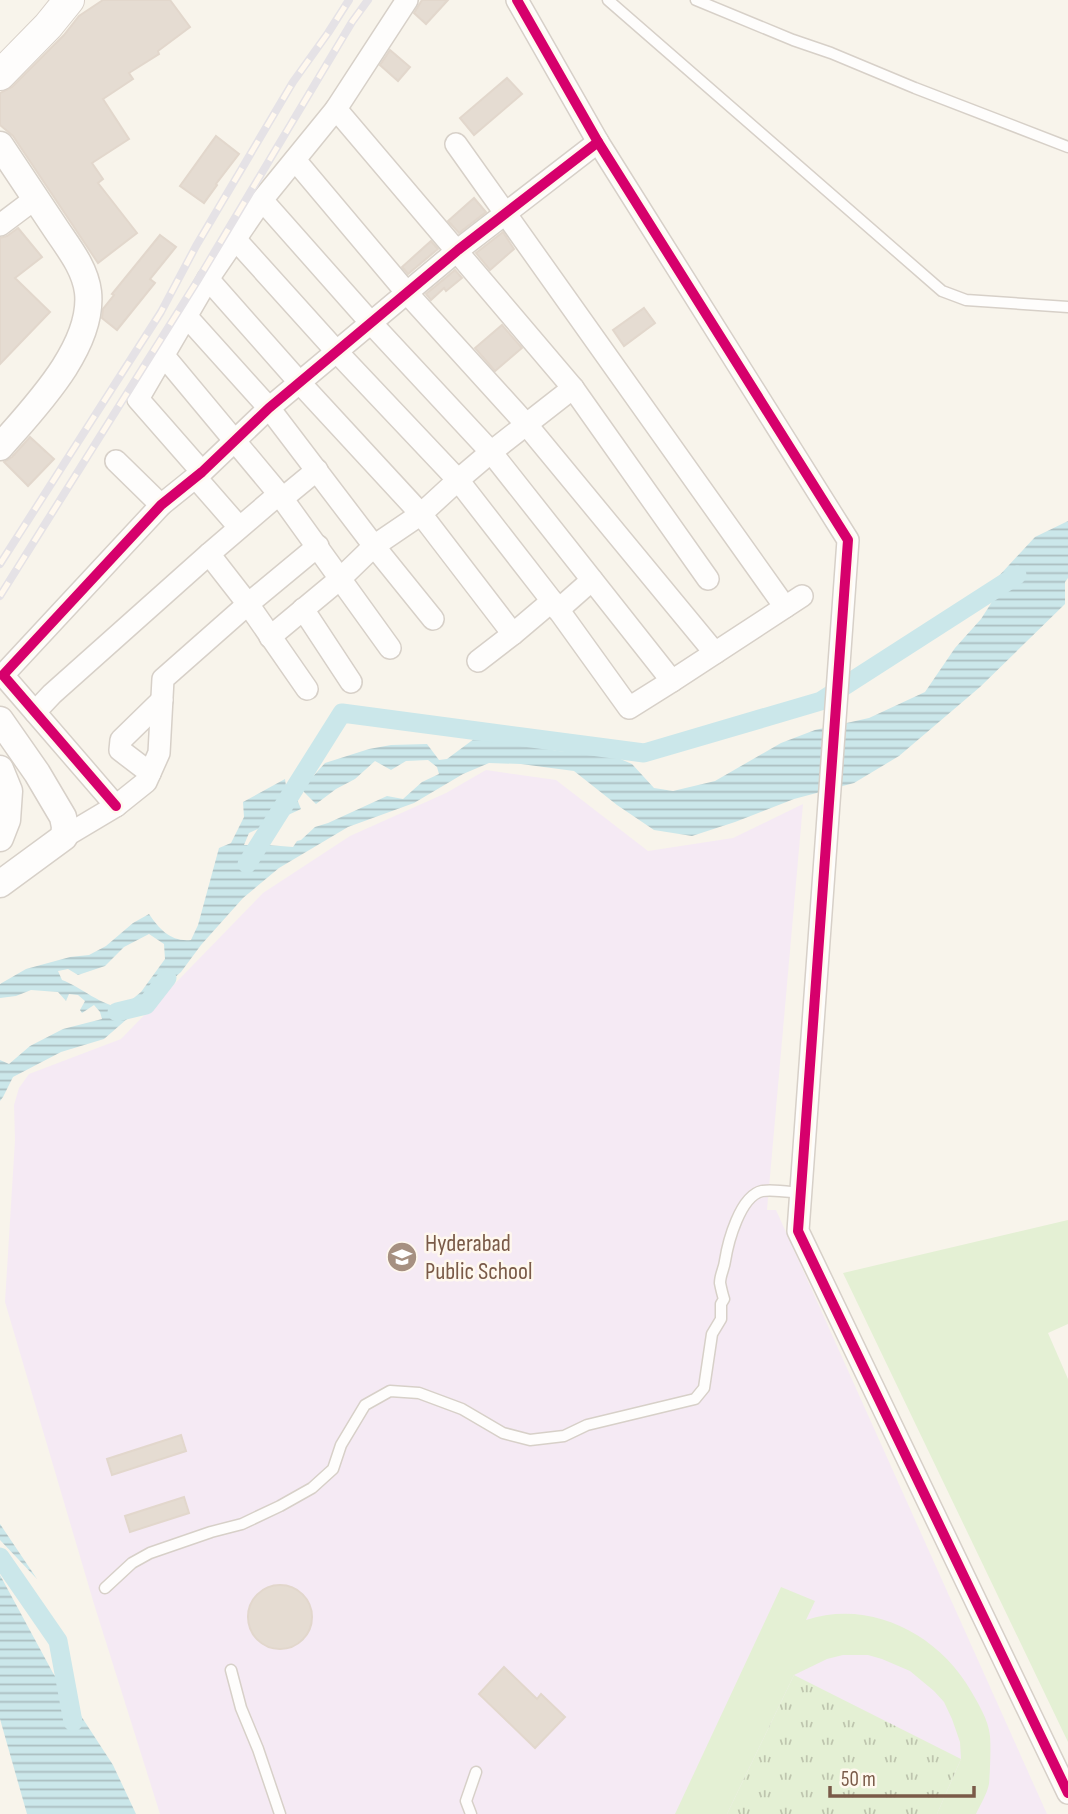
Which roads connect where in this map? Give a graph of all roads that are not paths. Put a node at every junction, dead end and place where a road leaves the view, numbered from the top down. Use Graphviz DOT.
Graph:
graph roads {
  1 [pos="46,0"];
  2 [pos="69,0"];
  3 [pos="407,0"];
  4 [pos="517,0"];
  5 [pos="608,0"];
  6 [pos="696,0"];
  7 [pos="0,54"];
  8 [pos="0,75"];
  9 [pos="336,109"];
  10 [pos="598,142"];
  11 [pos="456,144"];
  12 [pos="0,145"];
  13 [pos="1068,146"];
  14 [pos="295,160"];
  15 [pos="36,198"];
  16 [pos="262,200"];
  17 [pos="506,213"];
  18 [pos="0,225"];
  19 [pos="236,240"];
  20 [pos="458,250"];
  21 [pos="208,279"];
  22 [pos="407,293"];
  23 [pos="1068,307"];
  24 [pos="187,317"];
  25 [pos="372,323"];
  26 [pos="337,352"];
  27 [pos="164,356"];
  28 [pos="300,383"];
  29 [pos="573,388"];
  30 [pos="269,408"];
  31 [pos="526,424"];
  32 [pos="234,440"];
  33 [pos="0,447"];
  34 [pos="491,452"];
  35 [pos="116,461"];
  36 [pos="317,470"];
  37 [pos="202,472"];
  38 [pos="458,480"];
  39 [pos="281,496"];
  40 [pos="161,505"];
  41 [pos="421,514"];
  42 [pos="239,527"];
  43 [pos="318,546"];
  44 [pos="374,546"];
  45 [pos="209,554"];
  46 [pos="341,579"];
  47 [pos="708,579"];
  48 [pos="593,580"];
  49 [pos="248,604"];
  50 [pos="555,606"];
  51 [pos="303,609"];
  52 [pos="433,619"];
  53 [pos="513,634"];
  54 [pos="270,637"];
  55 [pos="390,648"];
  56 [pos="715,653"];
  57 [pos="478,661"];
  58 [pos="672,681"];
  59 [pos="351,682"];
  60 [pos="307,690"];
  61 [pos="162,700"];
  62 [pos="35,712"];
  63 [pos="0,720"];
  64 [pos="0,769"];
  65 [pos="150,773"];
  66 [pos="116,806"];
  67 [pos="64,837"];
  68 [pos="0,838"];
  69 [pos="0,884"];
  70 [pos="801,1193"];
  71 [pos="106,1588"];
  72 [pos="231,1670"];
  73 [pos="476,1772"];
  74 [pos="1068,1793"];
  75 [pos="281,1814"];
  76 [pos="471,1814"];
  1 -- 7 [label="main road"];
  2 -- 8 [label="main road"];
  3 -- 9 [label="street"];
  4 -- 10 [label="street"];
  5 -- 23 [label="lane"];
  6 -- 13 [label="lane"];
  9 -- 14 [label="street"];
  9 -- 20 [label="street"];
  10 -- 17 [label="street"];
  10 -- 70 [label="street"];
  11 -- 17 [label="street"];
  12 -- 15 [label="street"];
  14 -- 16 [label="street"];
  14 -- 22 [label="street"];
  15 -- 18 [label="street"];
  15 -- 33 [label="street"];
  16 -- 19 [label="street"];
  16 -- 25 [label="street"];
  17 -- 20 [label="street"];
  17 -- 56 [label="street"];
  19 -- 21 [label="street"];
  19 -- 26 [label="street"];
  20 -- 22 [label="street"];
  20 -- 29 [label="street"];
  21 -- 24 [label="street"];
  21 -- 28 [label="street"];
  22 -- 25 [label="street"];
  22 -- 31 [label="street"];
  24 -- 27 [label="street"];
  24 -- 30 [label="street"];
  25 -- 26 [label="street"];
  25 -- 34 [label="street"];
  26 -- 28 [label="street"];
  26 -- 38 [label="street"];
  27 -- 32 [label="street"];
  27 -- 37 [label="street"];
  28 -- 30 [label="street"];
  28 -- 41 [label="street"];
  29 -- 31 [label="street"];
  29 -- 47 [label="street"];
  30 -- 32 [label="street"];
  30 -- 36 [label="street"];
  31 -- 34 [label="street"];
  31 -- 56 [label="street"];
  32 -- 37 [label="street"];
  32 -- 39 [label="street"];
  34 -- 38 [label="street"];
  34 -- 48 [label="street"];
  35 -- 40 [label="street"];
  36 -- 39 [label="street"];
  36 -- 44 [label="street"];
  37 -- 40 [label="street"];
  37 -- 42 [label="street"];
  38 -- 41 [label="street"];
  38 -- 50 [label="street"];
  39 -- 42 [label="street"];
  39 -- 43 [label="street"];
  40 -- 62 [label="street"];
  41 -- 44 [label="street"];
  41 -- 53 [label="street"];
  42 -- 45 [label="street"];
  43 -- 46 [label="street"];
  43 -- 49 [label="street"];
  44 -- 46 [label="street"];
  44 -- 52 [label="street"];
  45 -- 49 [label="street"];
  45 -- 62 [label="street"];
  46 -- 51 [label="street"];
  46 -- 55 [label="street"];
  48 -- 50 [label="street"];
  48 -- 58 [label="street"];
  49 -- 54 [label="street"];
  49 -- 61 [label="street"];
  50 -- 53 [label="street"];
  50 -- 58 [label="street"];
  51 -- 54 [label="street"];
  51 -- 59 [label="street"];
  53 -- 57 [label="street"];
  54 -- 60 [label="street"];
  56 -- 58 [label="street"];
  61 -- 65 [label="street"];
  61 -- 65 [label="street"];
  62 -- 66 [label="street"];
  63 -- 67 [label="street"];
  64 -- 68 [label="street"];
  65 -- 66 [label="street"];
  66 -- 67 [label="street"];
  67 -- 69 [label="street"];
  70 -- 71 [label="lane"];
  70 -- 74 [label="street"];
  72 -- 75 [label="lane"];
  73 -- 76 [label="lane"];
}
